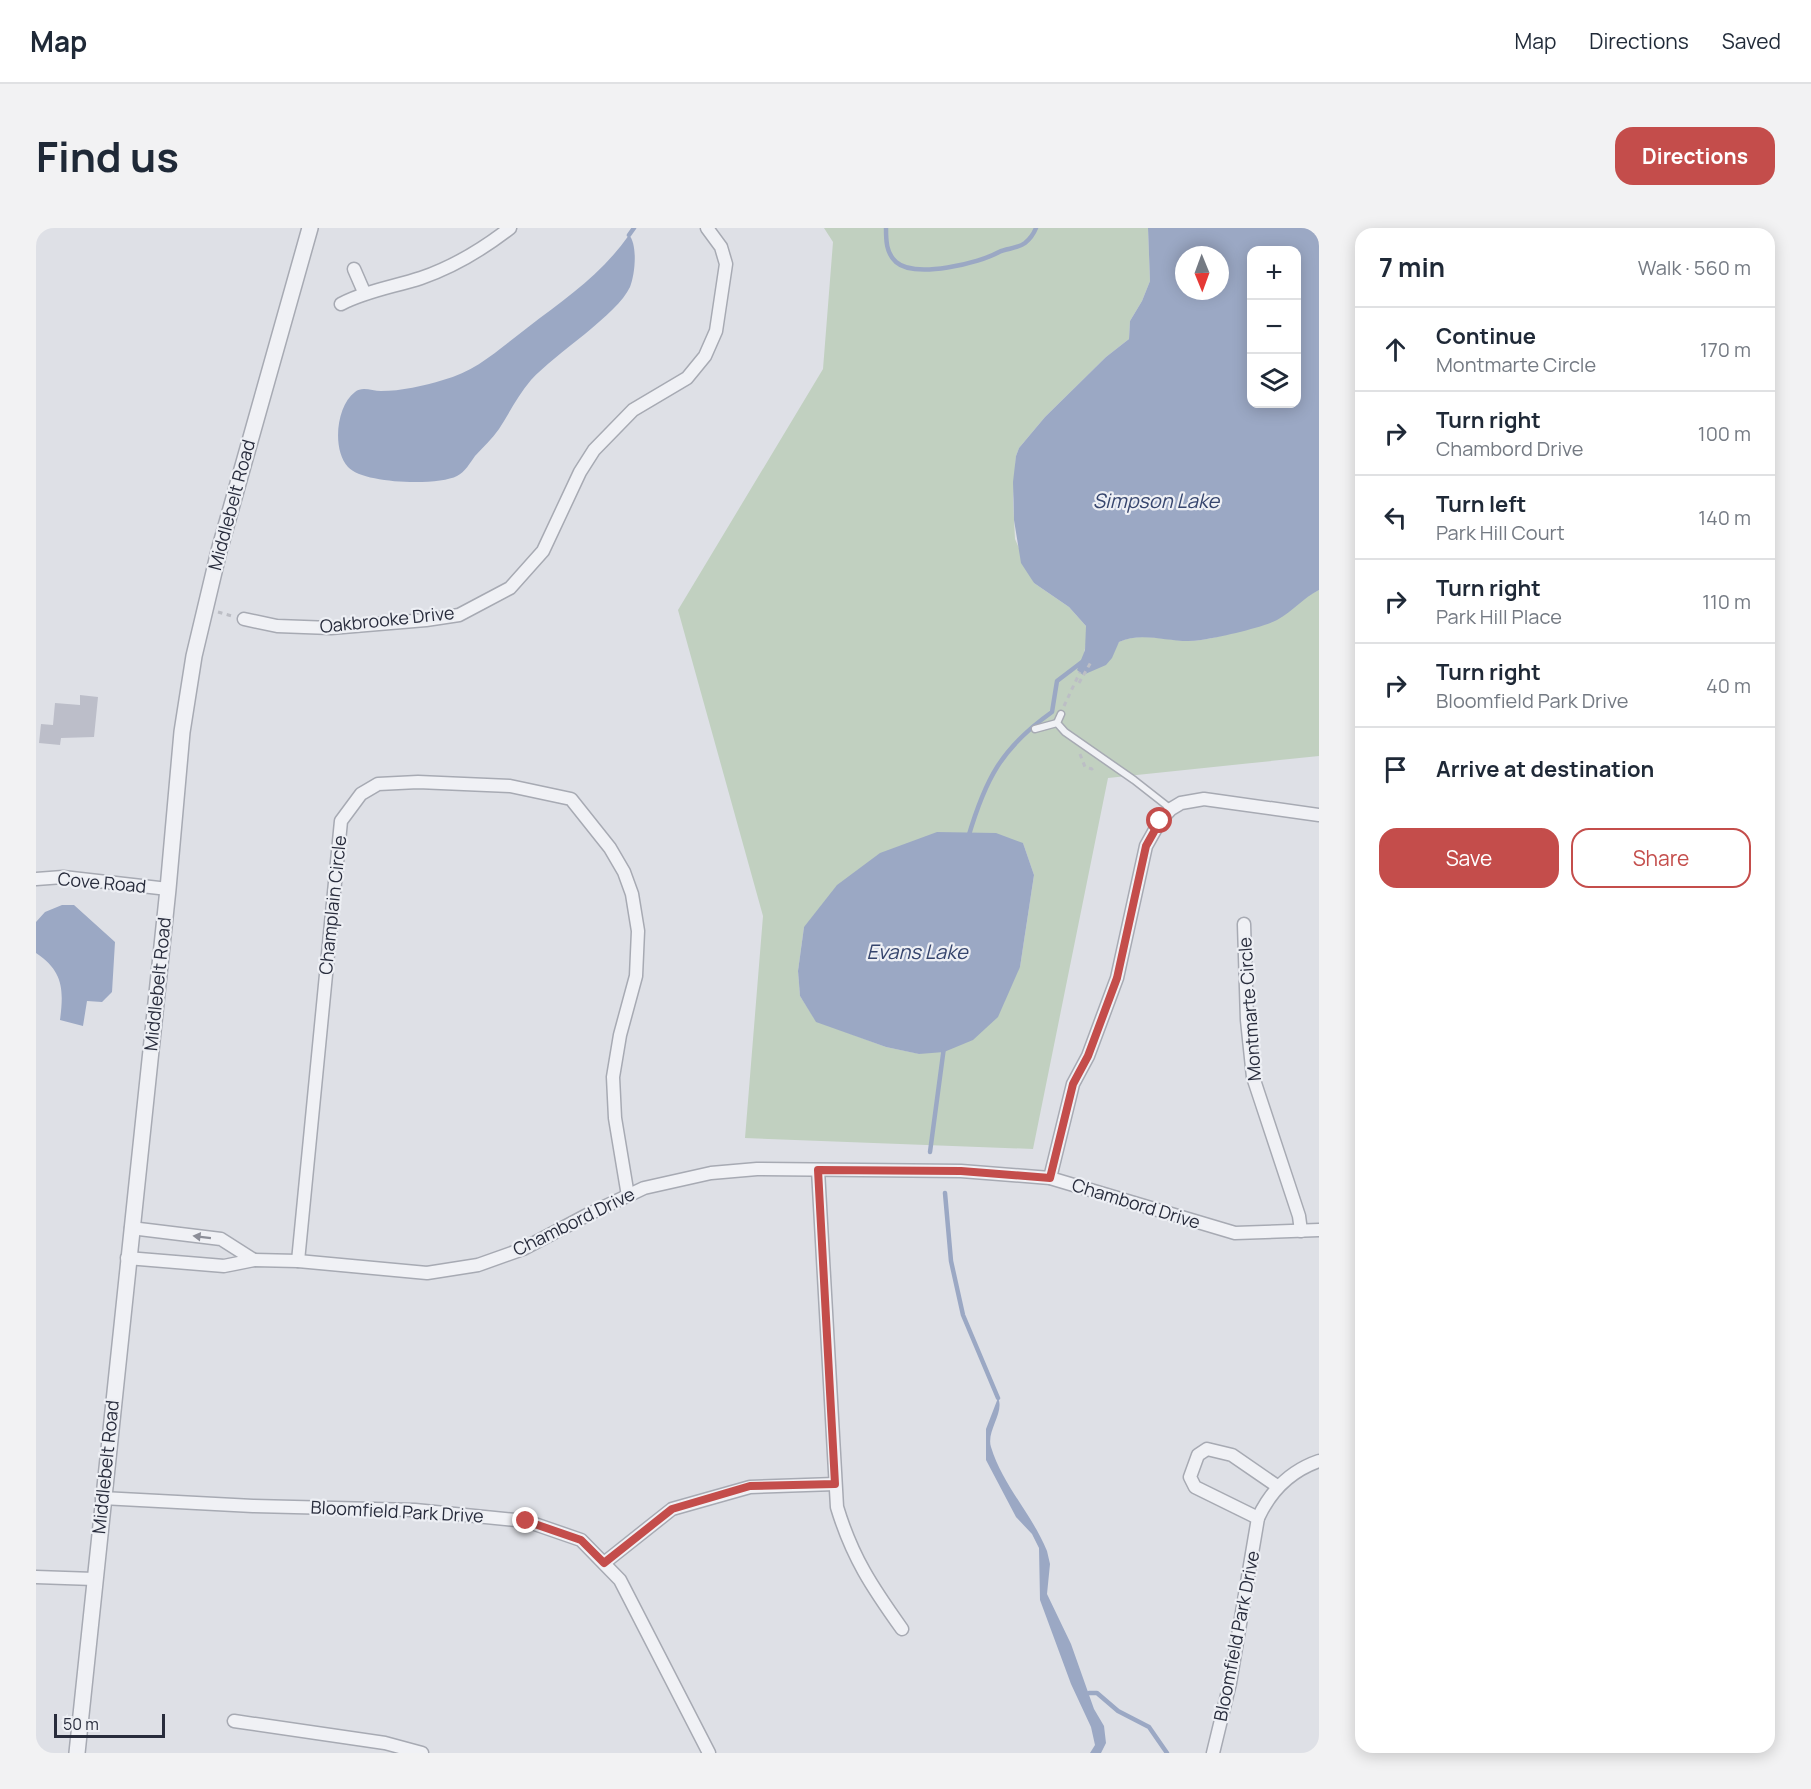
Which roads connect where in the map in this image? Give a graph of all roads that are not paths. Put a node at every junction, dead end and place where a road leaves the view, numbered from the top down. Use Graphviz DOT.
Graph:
graph roads {
  1 [pos="310,228"];
  2 [pos="510,228"];
  3 [pos="707,228"];
  4 [pos="354,269"];
  5 [pos="364,292"];
  6 [pos="341,304"];
  7 [pos="244,620"];
  8 [pos="1061,714"];
  9 [pos="1057,723"];
  10 [pos="1035,729"];
  11 [pos="1171,809"];
  12 [pos="1319,815"];
  13 [pos="36,879"];
  14 [pos="168,889"];
  15 [pos="1244,924"];
  16 [pos="818,1170"];
  17 [pos="1050,1178"];
  18 [pos="628,1196"];
  19 [pos="131,1228"];
  20 [pos="1319,1230"];
  21 [pos="1301,1231"];
  22 [pos="127,1258"];
  23 [pos="254,1260"];
  24 [pos="298,1261"];
  25 [pos="1319,1461"];
  26 [pos="835,1484"];
  27 [pos="1277,1486"];
  28 [pos="102,1498"];
  29 [pos="1258,1518"];
  30 [pos="604,1563"];
  31 [pos="36,1578"];
  32 [pos="94,1579"];
  33 [pos="902,1629"];
  34 [pos="234,1721"];
  35 [pos="77,1753"];
  36 [pos="422,1753"];
  37 [pos="709,1753"];
  38 [pos="1213,1753"];
  1 -- 14 [label="street, Middlebelt Road"];
  2 -- 5 [label="street"];
  3 -- 7 [label="street, Oakbrooke Drive"];
  4 -- 5 [label="street"];
  5 -- 6 [label="street"];
  8 -- 9 [label="lane"];
  9 -- 10 [label="lane"];
  9 -- 11 [label="lane"];
  11 -- 12 [label="street"];
  11 -- 17 [label="street"];
  13 -- 14 [label="street, Cove Road"];
  14 -- 19 [label="street, Middlebelt Road"];
  15 -- 21 [label="street, Montmarte Circle"];
  16 -- 17 [label="street, Chambord Drive"];
  16 -- 18 [label="street, Chambord Drive"];
  16 -- 26 [label="street"];
  17 -- 21 [label="street, Chambord Drive"];
  18 -- 24 [label="street, Chambord Drive"];
  18 -- 24 [label="street, Champlain Circle"];
  19 -- 22 [label="street, Middlebelt Road"];
  23 -- 19 [label="street, one-way"];
  20 -- 21 [label="street, Chambord Drive"];
  22 -- 23 [label="street, Chambord Drive"];
  22 -- 28 [label="street, Middlebelt Road"];
  23 -- 24 [label="street, Chambord Drive"];
  25 -- 27 [label="street, Bloomfield Park Drive"];
  26 -- 30 [label="street"];
  26 -- 33 [label="street"];
  27 -- 29 [label="street, Bloomfield Park Drive"];
  27 -- 29 [label="street"];
  28 -- 30 [label="street, Bloomfield Park Drive"];
  28 -- 32 [label="street, Middlebelt Road"];
  29 -- 38 [label="street, Bloomfield Park Drive"];
  30 -- 37 [label="street, Bloomfield Park Drive"];
  31 -- 32 [label="street"];
  32 -- 35 [label="street, Middlebelt Road"];
  34 -- 36 [label="street"];
}
